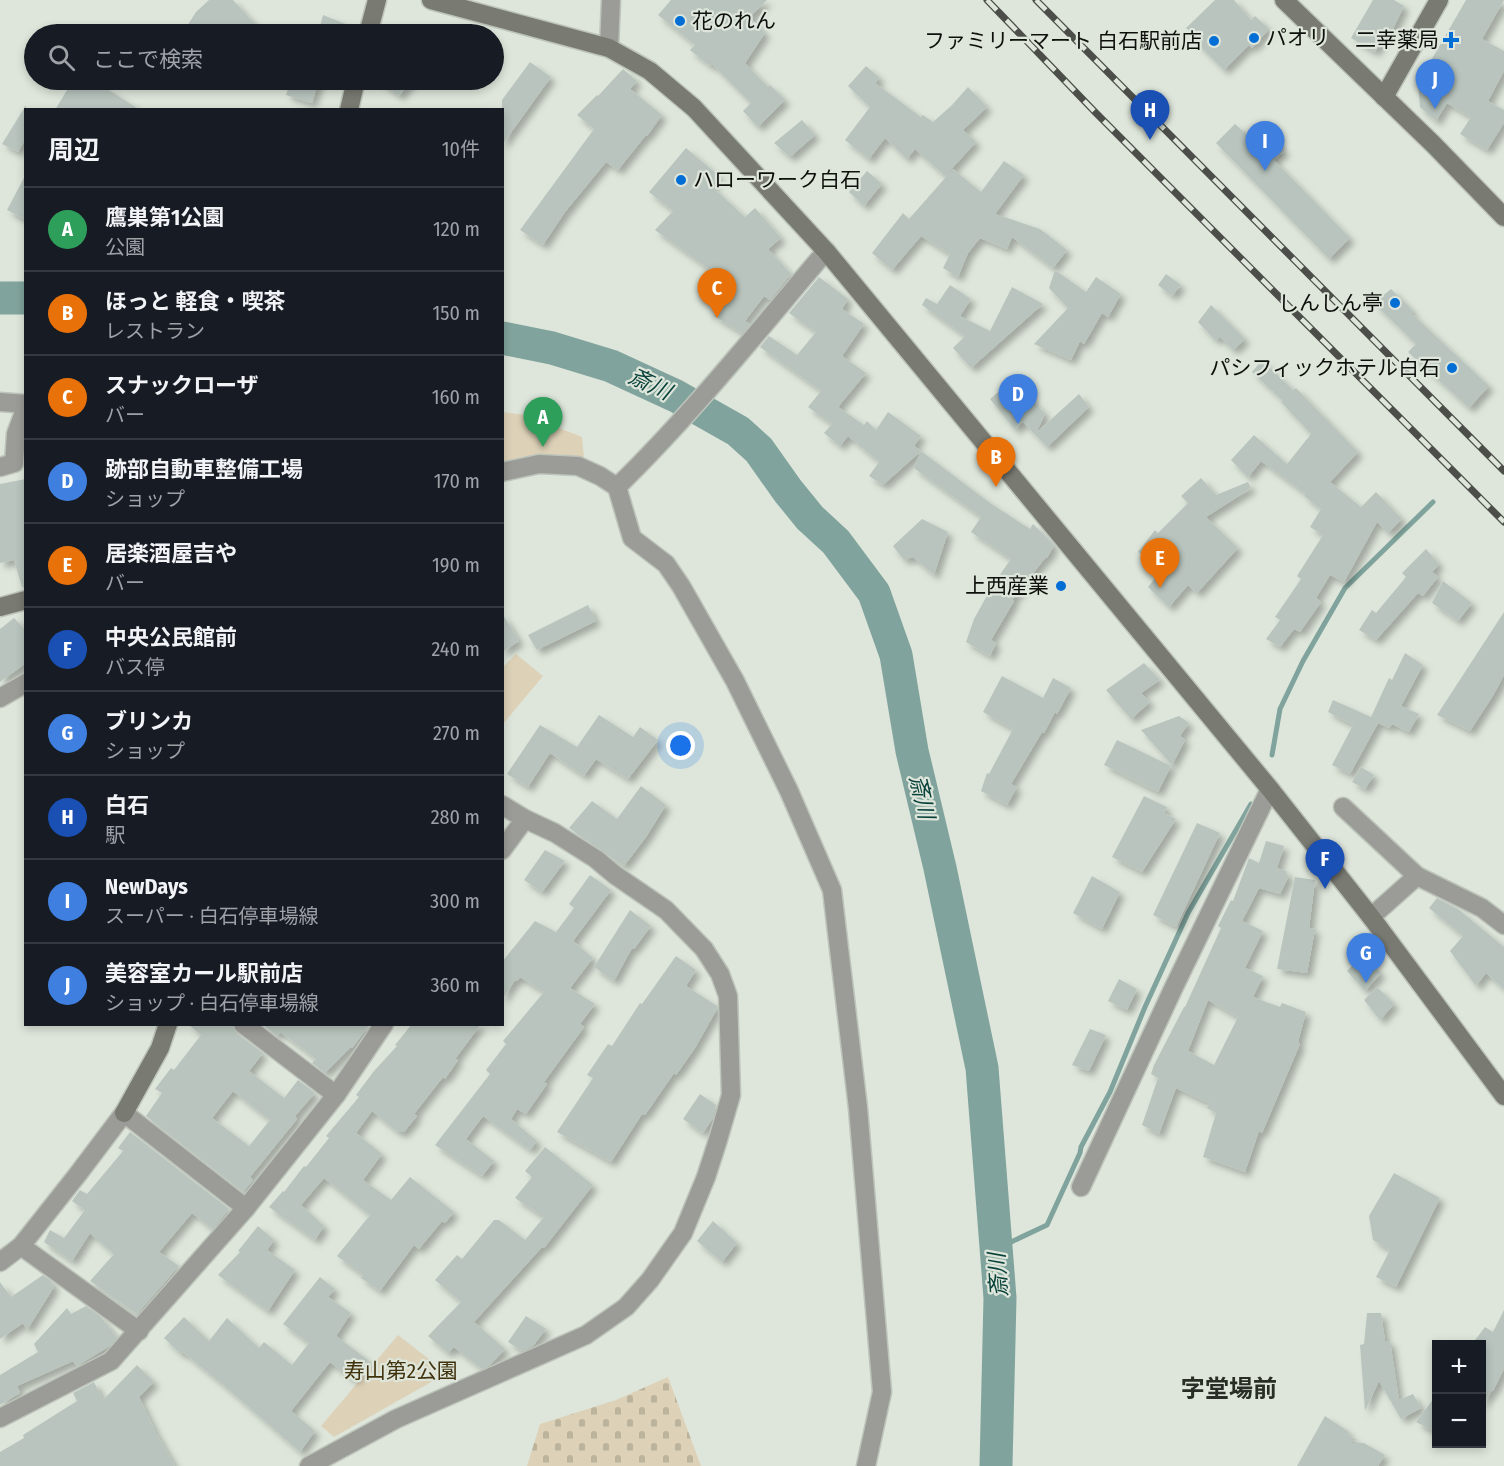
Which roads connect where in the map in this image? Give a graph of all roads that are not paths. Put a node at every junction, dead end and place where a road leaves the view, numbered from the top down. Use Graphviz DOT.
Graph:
graph roads {
  1 [pos="377,0"];
  2 [pos="431,0"];
  3 [pos="611,0"];
  4 [pos="1284,0"];
  5 [pos="1439,0"];
  6 [pos="371,24"];
  7 [pos="609,48"];
  8 [pos="354,90"];
  9 [pos="1384,97"];
  10 [pos="349,108"];
  11 [pos="1504,218"];
  12 [pos="826,251"];
  13 [pos="0,402"];
  14 [pos="24,406"];
  15 [pos="24,412"];
  16 [pos="0,467"];
  17 [pos="504,472"];
  18 [pos="616,487"];
  19 [pos="24,601"];
  20 [pos="0,607"];
  21 [pos="24,684"];
  22 [pos="0,698"];
  23 [pos="1270,789"];
  24 [pos="504,806"];
  25 [pos="1343,807"];
  26 [pos="525,819"];
  27 [pos="504,847"];
  28 [pos="1417,876"];
  29 [pos="1371,917"];
  30 [pos="1504,925"];
  31 [pos="167,1026"];
  32 [pos="246,1026"];
  33 [pos="383,1026"];
  34 [pos="336,1095"];
  35 [pos="1504,1096"];
  36 [pos="124,1113"];
  37 [pos="1081,1187"];
  38 [pos="246,1208"];
  39 [pos="21,1246"];
  40 [pos="0,1262"];
  41 [pos="139,1331"];
  42 [pos="0,1418"];
  43 [pos="309,1466"];
  44 [pos="866,1466"];
  1 -- 6 [label="street"];
  2 -- 7 [label="street"];
  3 -- 7 [label="street"];
  4 -- 9 [label="street"];
  5 -- 9 [label="street"];
  7 -- 12 [label="street"];
  8 -- 10 [label="street"];
  9 -- 11 [label="street"];
  12 -- 18 [label="street"];
  12 -- 23 [label="street"];
  13 -- 14 [label="street"];
  15 -- 16 [label="street"];
  17 -- 18 [label="street"];
  18 -- 44 [label="street"];
  19 -- 20 [label="street"];
  21 -- 22 [label="street"];
  23 -- 29 [label="street"];
  23 -- 37 [label="street"];
  24 -- 26 [label="street"];
  25 -- 28 [label="street"];
  26 -- 27 [label="street"];
  26 -- 43 [label="street"];
  28 -- 29 [label="street"];
  28 -- 30 [label="street"];
  29 -- 35 [label="street"];
  31 -- 36 [label="street"];
  32 -- 34 [label="street"];
  33 -- 34 [label="street"];
  34 -- 38 [label="street"];
  36 -- 38 [label="street"];
  36 -- 39 [label="street"];
  38 -- 41 [label="street"];
  39 -- 40 [label="street"];
  39 -- 41 [label="street"];
  41 -- 42 [label="street"];
}
